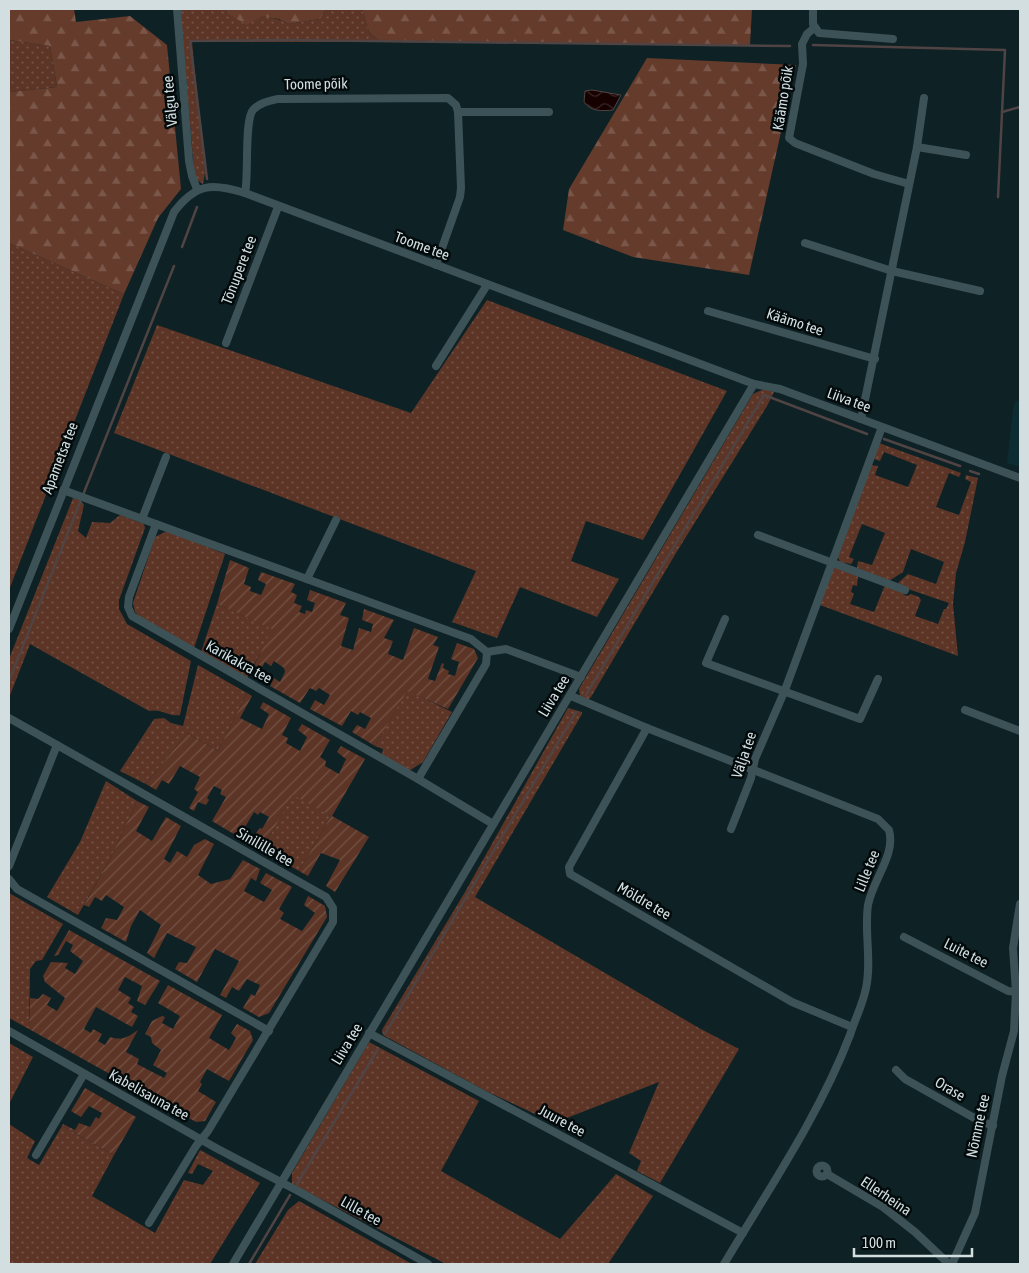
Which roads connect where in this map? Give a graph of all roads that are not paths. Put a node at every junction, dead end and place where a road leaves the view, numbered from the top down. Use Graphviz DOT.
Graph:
graph roads {
  1 [pos="177,9"];
  2 [pos="813,9"];
  3 [pos="814,28"];
  4 [pos="893,38"];
  5 [pos="924,98"];
  6 [pos="458,112"];
  7 [pos="549,112"];
  8 [pos="917,147"];
  9 [pos="966,155"];
  10 [pos="909,184"];
  11 [pos="197,189"];
  12 [pos="245,193"];
  13 [pos="278,207"];
  14 [pos="804,243"];
  15 [pos="436,265"];
  16 [pos="892,271"];
  17 [pos="487,285"];
  18 [pos="980,291"];
  19 [pos="708,311"];
  20 [pos="226,343"];
  21 [pos="875,359"];
  22 [pos="436,366"];
  23 [pos="754,384"];
  24 [pos="861,420"];
  25 [pos="882,427"];
  26 [pos="166,457"];
  27 [pos="1020,478"];
  28 [pos="63,490"];
  29 [pos="142,519"];
  30 [pos="336,520"];
  31 [pos="156,524"];
  32 [pos="758,535"];
  33 [pos="833,562"];
  34 [pos="307,579"];
  35 [pos="904,590"];
  36 [pos="725,619"];
  37 [pos="9,628"];
  38 [pos="487,652"];
  39 [pos="581,677"];
  40 [pos="878,679"];
  41 [pos="785,690"];
  42 [pos="570,696"];
  43 [pos="965,710"];
  44 [pos="9,718"];
  45 [pos="647,728"];
  46 [pos="1020,731"];
  47 [pos="57,745"];
  48 [pos="753,769"];
  49 [pos="418,779"];
  50 [pos="493,824"];
  51 [pos="731,829"];
  52 [pos="9,866"];
  53 [pos="9,879"];
  54 [pos="1020,904"];
  55 [pos="904,937"];
  56 [pos="1017,990"];
  57 [pos="852,1027"];
  58 [pos="9,1031"];
  59 [pos="268,1031"];
  60 [pos="369,1033"];
  61 [pos="896,1070"];
  62 [pos="84,1074"];
  63 [pos="993,1126"];
  64 [pos="201,1139"];
  65 [pos="36,1155"];
  66 [pos="827,1174"];
  67 [pos="280,1183"];
  68 [pos="149,1223"];
  69 [pos="743,1233"];
  70 [pos="233,1264"];
  71 [pos="428,1264"];
  72 [pos="724,1264"];
  73 [pos="951,1264"];
  1 -- 11 [label="street, Välgu tee"];
  2 -- 3 [label="street"];
  3 -- 4 [label="street"];
  3 -- 10 [label="street, Käämo põik"];
  5 -- 8 [label="street"];
  6 -- 7 [label="street"];
  6 -- 12 [label="street, Toome põik"];
  6 -- 15 [label="street"];
  8 -- 9 [label="street"];
  8 -- 10 [label="street"];
  10 -- 16 [label="street"];
  11 -- 12 [label="street, Toome tee"];
  11 -- 28 [label="street, Apametsa tee"];
  12 -- 13 [label="street, Toome tee"];
  13 -- 15 [label="street, Toome tee"];
  13 -- 20 [label="street, Tõnupere tee"];
  14 -- 16 [label="street"];
  15 -- 17 [label="street, Toome tee"];
  16 -- 18 [label="street"];
  16 -- 21 [label="street"];
  17 -- 22 [label="street"];
  17 -- 23 [label="street, Toome tee"];
  19 -- 21 [label="street, Käämo tee"];
  21 -- 24 [label="street"];
  23 -- 24 [label="street, Liiva tee"];
  23 -- 39 [label="street, Liiva tee"];
  24 -- 25 [label="street, Liiva tee"];
  25 -- 27 [label="street, Liiva tee"];
  25 -- 33 [label="street, Välja tee"];
  26 -- 29 [label="street"];
  28 -- 29 [label="street"];
  28 -- 37 [label="street, Apametsa tee"];
  29 -- 31 [label="street"];
  30 -- 34 [label="street"];
  31 -- 34 [label="street"];
  31 -- 49 [label="street, Karikakra tee"];
  32 -- 33 [label="street"];
  33 -- 35 [label="street"];
  33 -- 41 [label="street, Välja tee"];
  34 -- 38 [label="street"];
  36 -- 41 [label="street"];
  38 -- 39 [label="street"];
  38 -- 49 [label="street"];
  39 -- 42 [label="street, Liiva tee"];
  40 -- 41 [label="street"];
  41 -- 48 [label="street, Välja tee"];
  42 -- 45 [label="street, Lille tee"];
  42 -- 50 [label="street, Liiva tee"];
  43 -- 46 [label="street"];
  44 -- 47 [label="street, Sinilille tee"];
  45 -- 48 [label="street, Lille tee"];
  45 -- 57 [label="street, Möldre tee"];
  47 -- 52 [label="street"];
  47 -- 59 [label="street, Sinilille tee"];
  48 -- 51 [label="street, Välja tee"];
  48 -- 57 [label="street, Lille tee"];
  49 -- 50 [label="street, Karikakra tee"];
  50 -- 60 [label="street, Liiva tee"];
  53 -- 59 [label="street"];
  54 -- 56 [label="street, Nõmme tee"];
  55 -- 56 [label="street, Luite tee"];
  56 -- 63 [label="street, Nõmme tee"];
  57 -- 69 [label="street, Lille tee"];
  58 -- 62 [label="street, Kabelisauna tee"];
  59 -- 64 [label="street, Sinilille tee"];
  60 -- 67 [label="street, Liiva tee"];
  60 -- 69 [label="street, Juure tee"];
  61 -- 63 [label="street, Orase"];
  62 -- 64 [label="street, Kabelisauna tee"];
  62 -- 65 [label="street"];
  63 -- 73 [label="street, Nõmme tee"];
  64 -- 67 [label="street, Kabelisauna tee"];
  64 -- 68 [label="street"];
  66 -- 73 [label="street, Ellerheina"];
  67 -- 70 [label="street, Liiva tee"];
  67 -- 71 [label="street, Lille tee"];
  69 -- 72 [label="street, Lille tee"];
}
